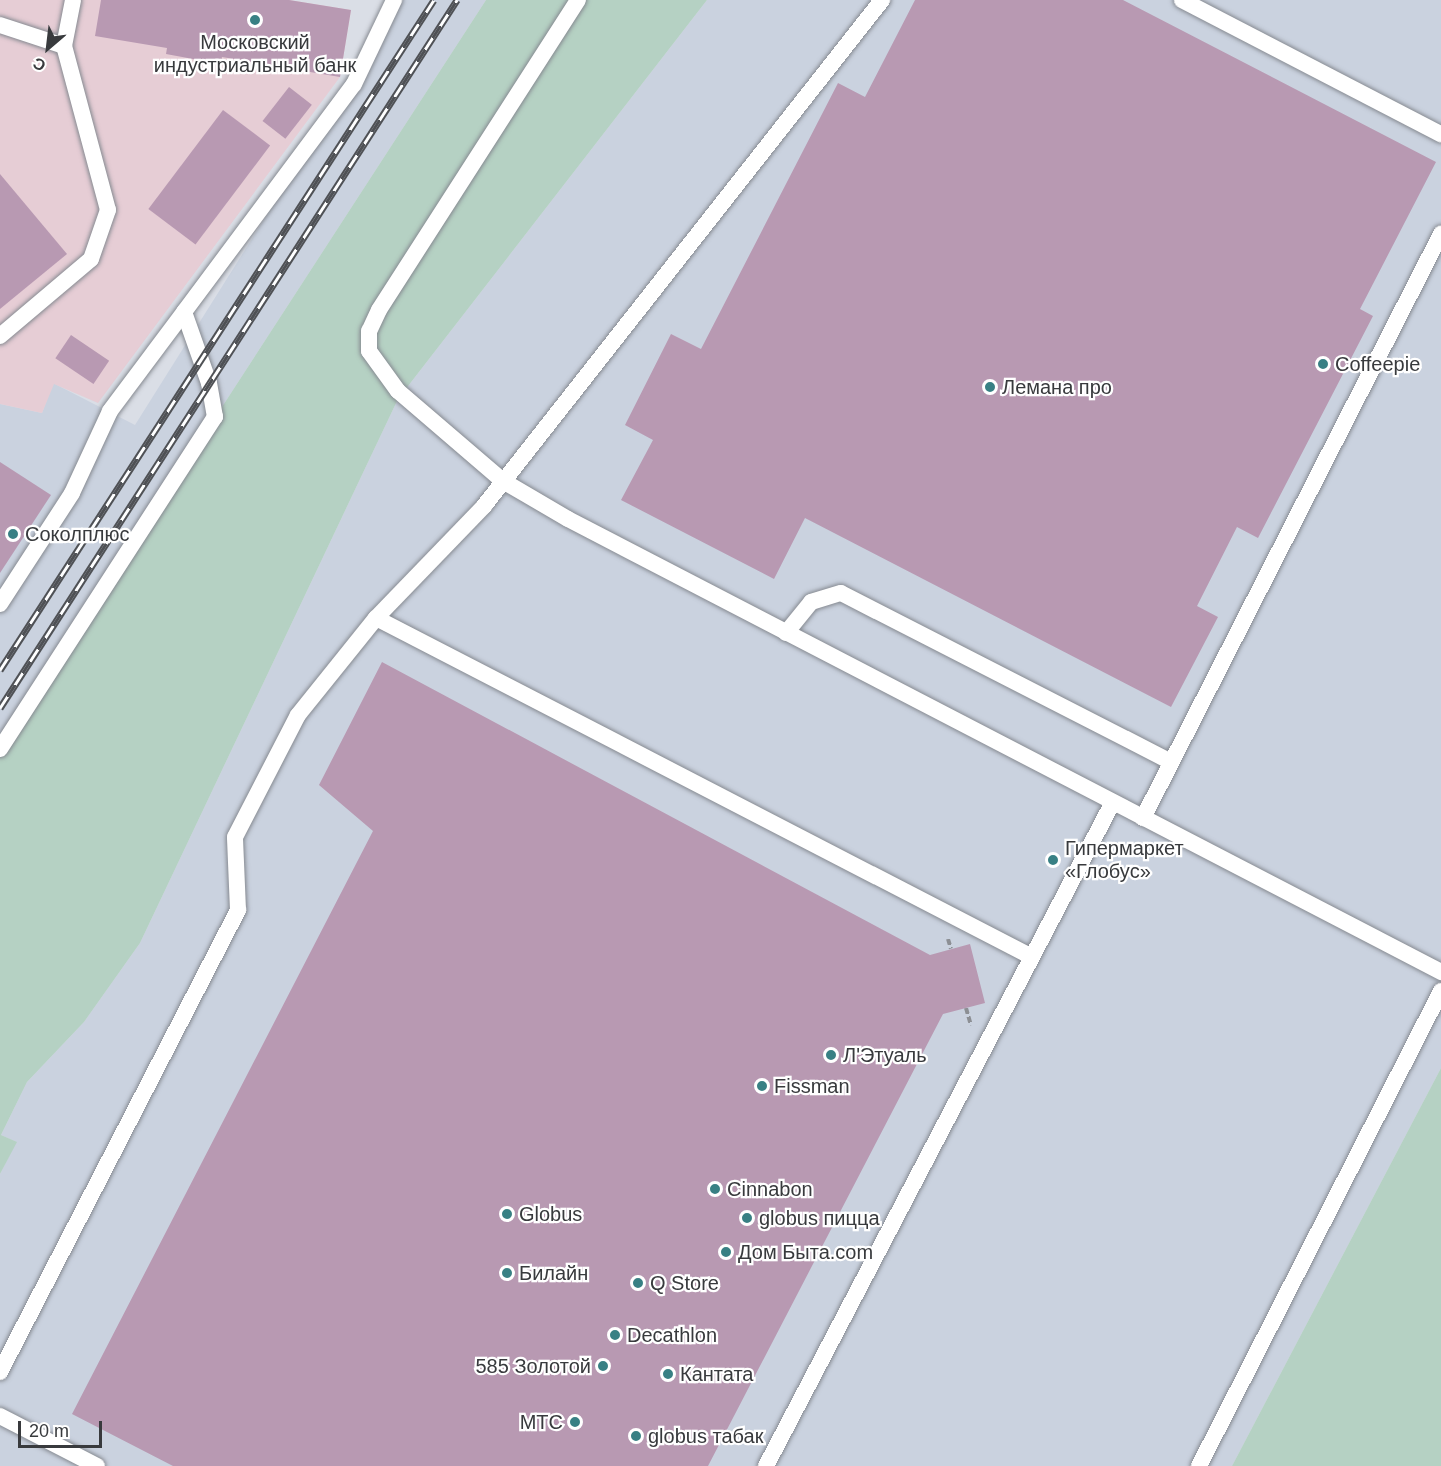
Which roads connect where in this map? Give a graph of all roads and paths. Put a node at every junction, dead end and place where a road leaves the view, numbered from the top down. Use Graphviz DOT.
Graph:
graph roads {
  1 [pos="73,0"];
  2 [pos="394,0"];
  3 [pos="578,0"];
  4 [pos="882,0"];
  5 [pos="1182,0"];
  6 [pos="0,25"];
  7 [pos="64,46"];
  8 [pos="1441,134"];
  9 [pos="1441,234"];
  10 [pos="184,312"];
  11 [pos="0,336"];
  12 [pos="503,481"];
  13 [pos="0,604"];
  14 [pos="376,618"];
  15 [pos="786,633"];
  16 [pos="0,749"];
  17 [pos="1171,762"];
  18 [pos="1113,802"];
  19 [pos="1143,818"];
  20 [pos="1030,956"];
  21 [pos="1441,972"];
  22 [pos="1441,991"];
  23 [pos="0,1372"];
  24 [pos="0,1416"];
  25 [pos="98,1466"];
  26 [pos="766,1466"];
  27 [pos="1199,1466"];
  1 -- 7 [label="lane"];
  2 -- 10 [label="lane"];
  3 -- 12 [label="lane"];
  4 -- 12 [label="lane"];
  5 -- 8 [label="lane"];
  6 -- 7 [label="lane"];
  7 -- 11 [label="lane"];
  9 -- 17 [label="lane"];
  10 -- 13 [label="lane"];
  10 -- 16 [label="lane"];
  12 -- 14 [label="lane"];
  12 -- 15 [label="lane"];
  14 -- 20 [label="lane"];
  14 -- 23 [label="lane"];
  15 -- 17 [label="lane"];
  15 -- 18 [label="lane"];
  17 -- 19 [label="lane"];
  18 -- 19 [label="lane"];
  18 -- 20 [label="lane"];
  19 -- 21 [label="lane"];
  20 -- 26 [label="lane"];
  22 -- 27 [label="lane"];
  24 -- 25 [label="lane"];
}
